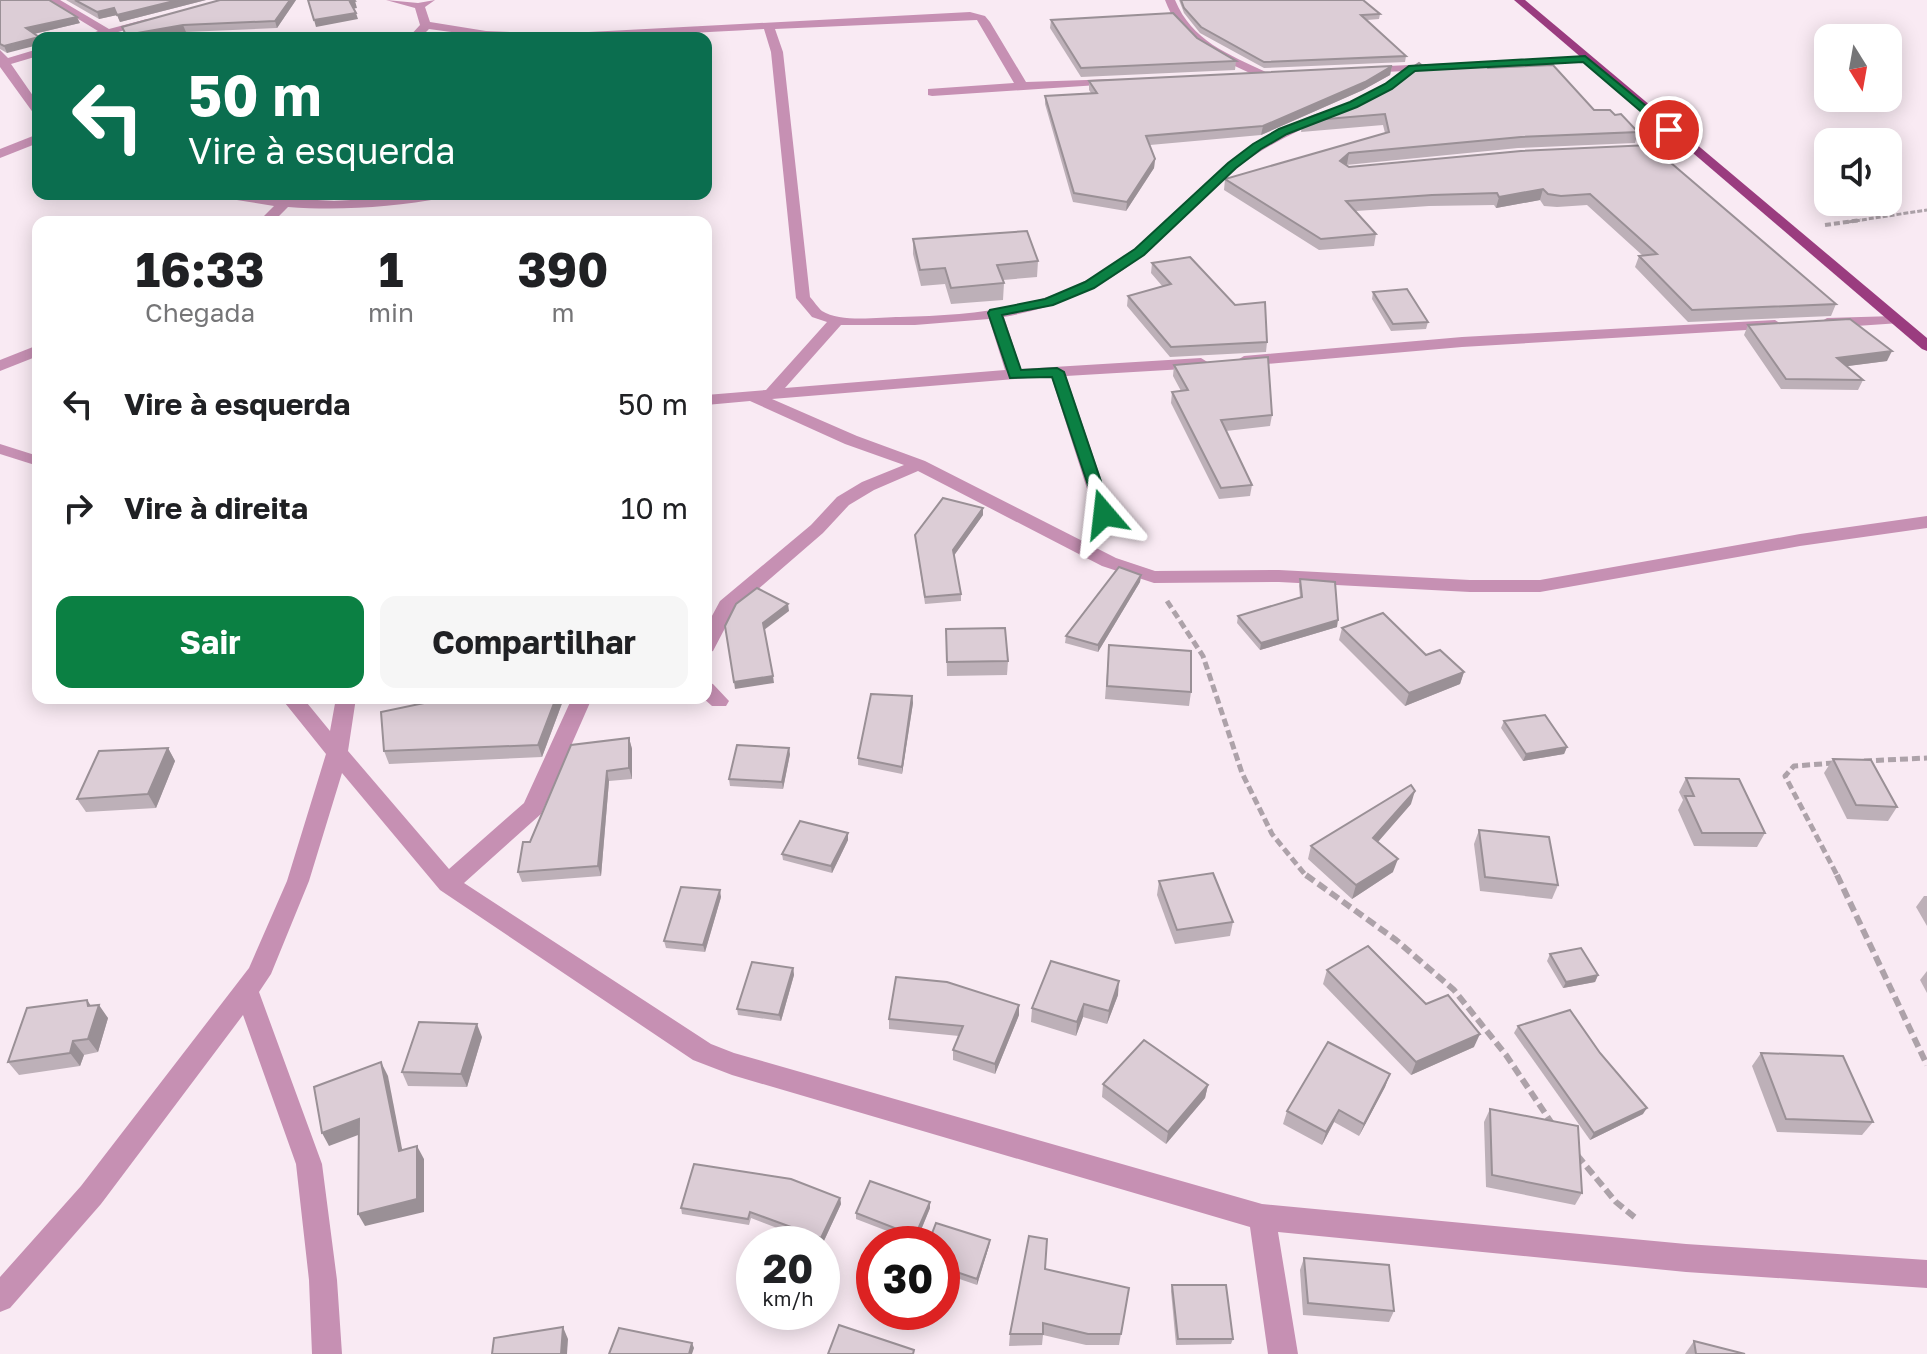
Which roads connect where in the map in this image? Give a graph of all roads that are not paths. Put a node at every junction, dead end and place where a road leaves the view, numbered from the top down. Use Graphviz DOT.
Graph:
graph roads {
  1 [pos="52,0"];
  2 [pos="391,0"];
  3 [pos="1170,0"];
  4 [pos="1519,0"];
  5 [pos="425,3"];
  6 [pos="153,20"];
  7 [pos="426,25"];
  8 [pos="769,28"];
  9 [pos="107,32"];
  10 [pos="420,32"];
  11 [pos="473,32"];
  12 [pos="667,32"];
  13 [pos="32,53"];
  14 [pos="1585,59"];
  15 [pos="2,60"];
  16 [pos="1413,68"];
  17 [pos="1351,70"];
  18 [pos="1233,76"];
  19 [pos="1129,80"];
  20 [pos="1022,86"];
  21 [pos="1389,86"];
  22 [pos="932,92"];
  23 [pos="32,102"];
  24 [pos="1340,109"];
  25 [pos="32,141"];
  26 [pos="1689,148"];
  27 [pos="1619,150"];
  28 [pos="0,154"];
  29 [pos="260,200"];
  30 [pos="380,200"];
  31 [pos="284,204"];
  32 [pos="271,216"];
  33 [pos="995,313"];
  34 [pos="837,320"];
  35 [pos="1895,320"];
  36 [pos="1927,346"];
  37 [pos="32,353"];
  38 [pos="0,366"];
  39 [pos="1057,372"];
  40 [pos="1015,375"];
  41 [pos="771,394"];
  42 [pos="752,396"];
  43 [pos="712,399"];
  44 [pos="0,449"];
  45 [pos="32,459"];
  46 [pos="919,465"];
  47 [pos="1104,514"];
  48 [pos="1927,522"];
  49 [pos="712,600"];
  50 [pos="727,605"];
  51 [pos="712,634"];
  52 [pos="296,704"];
  53 [pos="345,704"];
  54 [pos="579,704"];
  55 [pos="337,753"];
  56 [pos="448,884"];
  57 [pos="246,990"];
  58 [pos="1262,1217"];
  59 [pos="1927,1274"];
  60 [pos="0,1298"];
  61 [pos="327,1354"];
  62 [pos="1283,1354"];
  1 -- 9 [label="street"];
  2 -- 5 [label="street"];
  3 -- 18 [label="street"];
  4 -- 14 [label="main road"];
  5 -- 7 [label="street"];
  6 -- 9 [label="street"];
  7 -- 10 [label="street"];
  7 -- 11 [label="street"];
  8 -- 12 [label="street"];
  8 -- 20 [label="street"];
  8 -- 34 [label="street"];
  13 -- 15 [label="street"];
  14 -- 16 [label="street"];
  14 -- 26 [label="main road"];
  15 -- 23 [label="street"];
  16 -- 17 [label="street"];
  16 -- 21 [label="street"];
  19 -- 20 [label="street"];
  20 -- 22 [label="street"];
  24 -- 33 [label="street"];
  25 -- 28 [label="street"];
  26 -- 27 [label="street"];
  26 -- 35 [label="main road"];
  29 -- 31 [label="street"];
  30 -- 31 [label="street"];
  31 -- 32 [label="street"];
  33 -- 34 [label="street"];
  33 -- 40 [label="street"];
  34 -- 41 [label="street"];
  35 -- 36 [label="main road"];
  35 -- 39 [label="street"];
  37 -- 38 [label="street"];
  39 -- 40 [label="street"];
  39 -- 47 [label="street"];
  40 -- 41 [label="street"];
  41 -- 42 [label="street"];
  42 -- 43 [label="street"];
  42 -- 46 [label="street"];
  44 -- 45 [label="street"];
  46 -- 48 [label="street"];
  46 -- 50 [label="street"];
  49 -- 50 [label="street"];
  50 -- 51 [label="street"];
  52 -- 55 [label="street"];
  53 -- 55 [label="street"];
  54 -- 56 [label="street"];
  55 -- 56 [label="street"];
  55 -- 57 [label="street"];
  56 -- 58 [label="street"];
  57 -- 60 [label="street"];
  57 -- 61 [label="street"];
  58 -- 59 [label="street"];
  58 -- 62 [label="street"];
}
